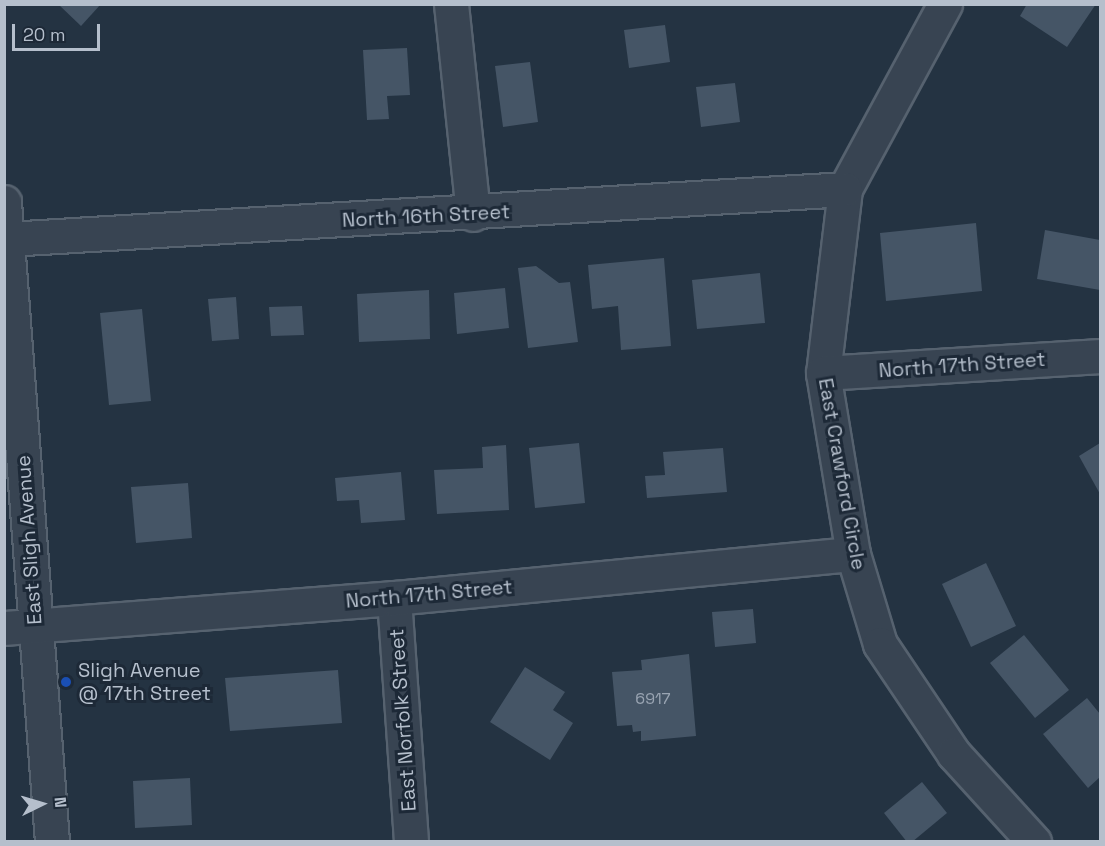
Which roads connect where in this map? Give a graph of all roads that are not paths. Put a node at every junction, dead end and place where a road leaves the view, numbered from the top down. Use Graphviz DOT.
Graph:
graph roads {
  1 [pos="451,4"];
  2 [pos="945,4"];
  3 [pos="845,189"];
  4 [pos="4,202"];
  5 [pos="473,214"];
  6 [pos="7,239"];
  7 [pos="1101,356"];
  8 [pos="823,374"];
  9 [pos="853,554"];
  10 [pos="394,598"];
  11 [pos="20,626"];
  12 [pos="52,842"];
  13 [pos="411,842"];
  14 [pos="1034,842"];
  1 -- 5 [label="street"];
  2 -- 3 [label="street, East Crawford Circle"];
  3 -- 5 [label="street, North 16th Street"];
  3 -- 8 [label="street, East Crawford Circle"];
  4 -- 6 [label="street, East Sligh Avenue"];
  5 -- 6 [label="street, North 16th Street"];
  6 -- 11 [label="street, East Sligh Avenue"];
  7 -- 8 [label="street, North 17th Street"];
  8 -- 9 [label="street, East Crawford Circle"];
  9 -- 10 [label="street, North 17th Street"];
  9 -- 14 [label="street, East Crawford Circle"];
  10 -- 11 [label="street, North 17th Street"];
  10 -- 13 [label="street, East Norfolk Street"];
  11 -- 12 [label="street, East Sligh Avenue"];
}
